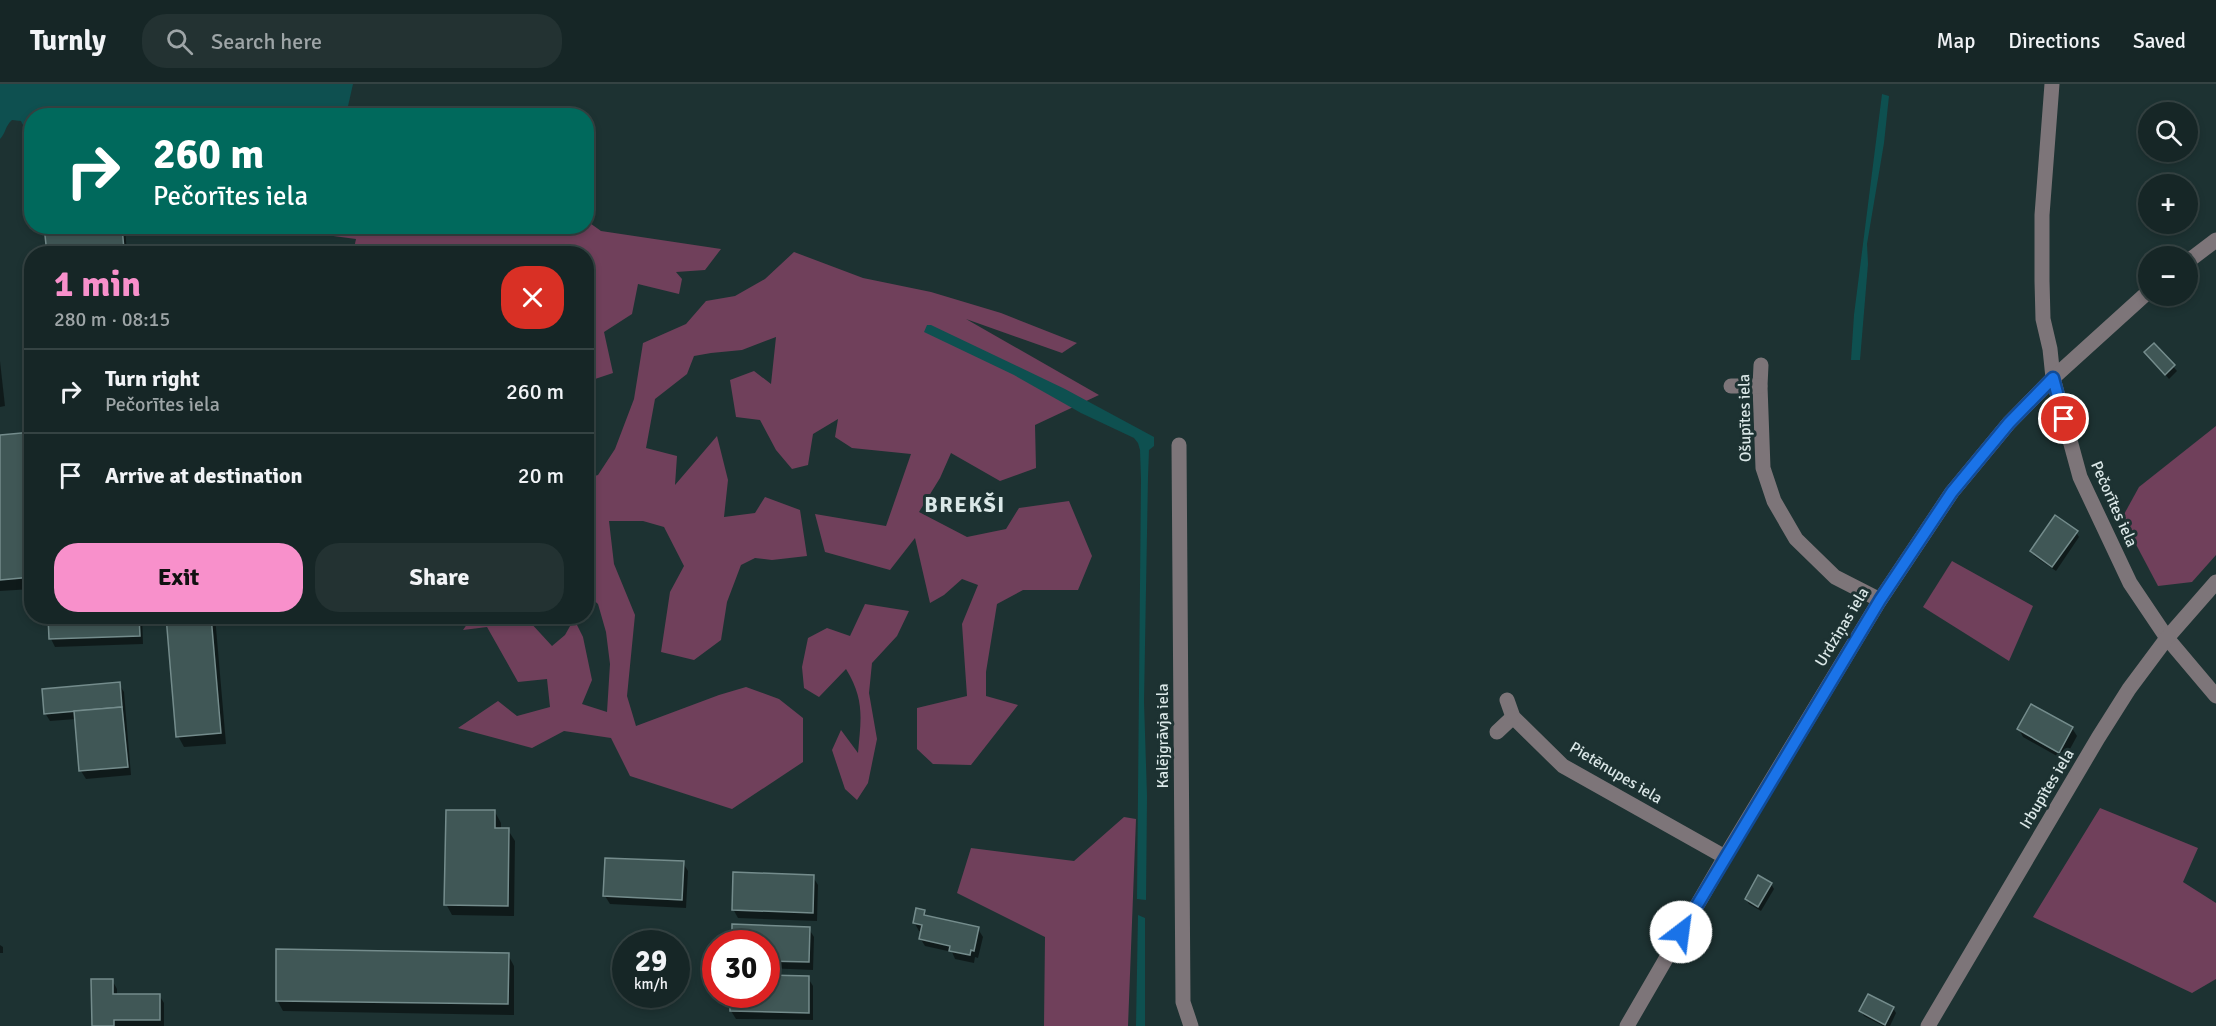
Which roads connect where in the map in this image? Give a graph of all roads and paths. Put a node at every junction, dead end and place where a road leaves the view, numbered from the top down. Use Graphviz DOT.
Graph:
graph roads {
  1 [pos="2052,84"];
  2 [pos="2216,240"];
  3 [pos="2198,254"];
  4 [pos="2138,301"];
  5 [pos="1761,365"];
  6 [pos="2053,378"];
  7 [pos="1731,386"];
  8 [pos="1760,386"];
  9 [pos="1179,445"];
  10 [pos="2216,582"];
  11 [pos="1880,600"];
  12 [pos="2167,638"];
  13 [pos="2216,696"];
  14 [pos="1507,700"];
  15 [pos="1513,717"];
  16 [pos="1497,732"];
  17 [pos="1725,857"];
  18 [pos="1191,1026"];
  19 [pos="1627,1026"];
  20 [pos="1928,1026"];
  1 -- 6 [label="street, Pečorītes iela"];
  2 -- 3 [label="street"];
  4 -- 6 [label="street, Urdziņas iela"];
  5 -- 8 [label="street, Ošupītes iela"];
  6 -- 11 [label="street, Urdziņas iela"];
  6 -- 12 [label="street, Pečorītes iela"];
  7 -- 8 [label="street"];
  8 -- 11 [label="street, Ošupītes iela"];
  9 -- 18 [label="street, Kalējgrāvja iela"];
  10 -- 12 [label="street, Irbupītes iela"];
  11 -- 17 [label="street, Urdziņas iela"];
  12 -- 13 [label="street, Pečorītes iela"];
  12 -- 20 [label="street, Irbupītes iela"];
  14 -- 15 [label="street, Pietēnupes iela"];
  15 -- 16 [label="street"];
  15 -- 17 [label="street, Pietēnupes iela"];
  17 -- 19 [label="street, Urdziņas iela"];
}
